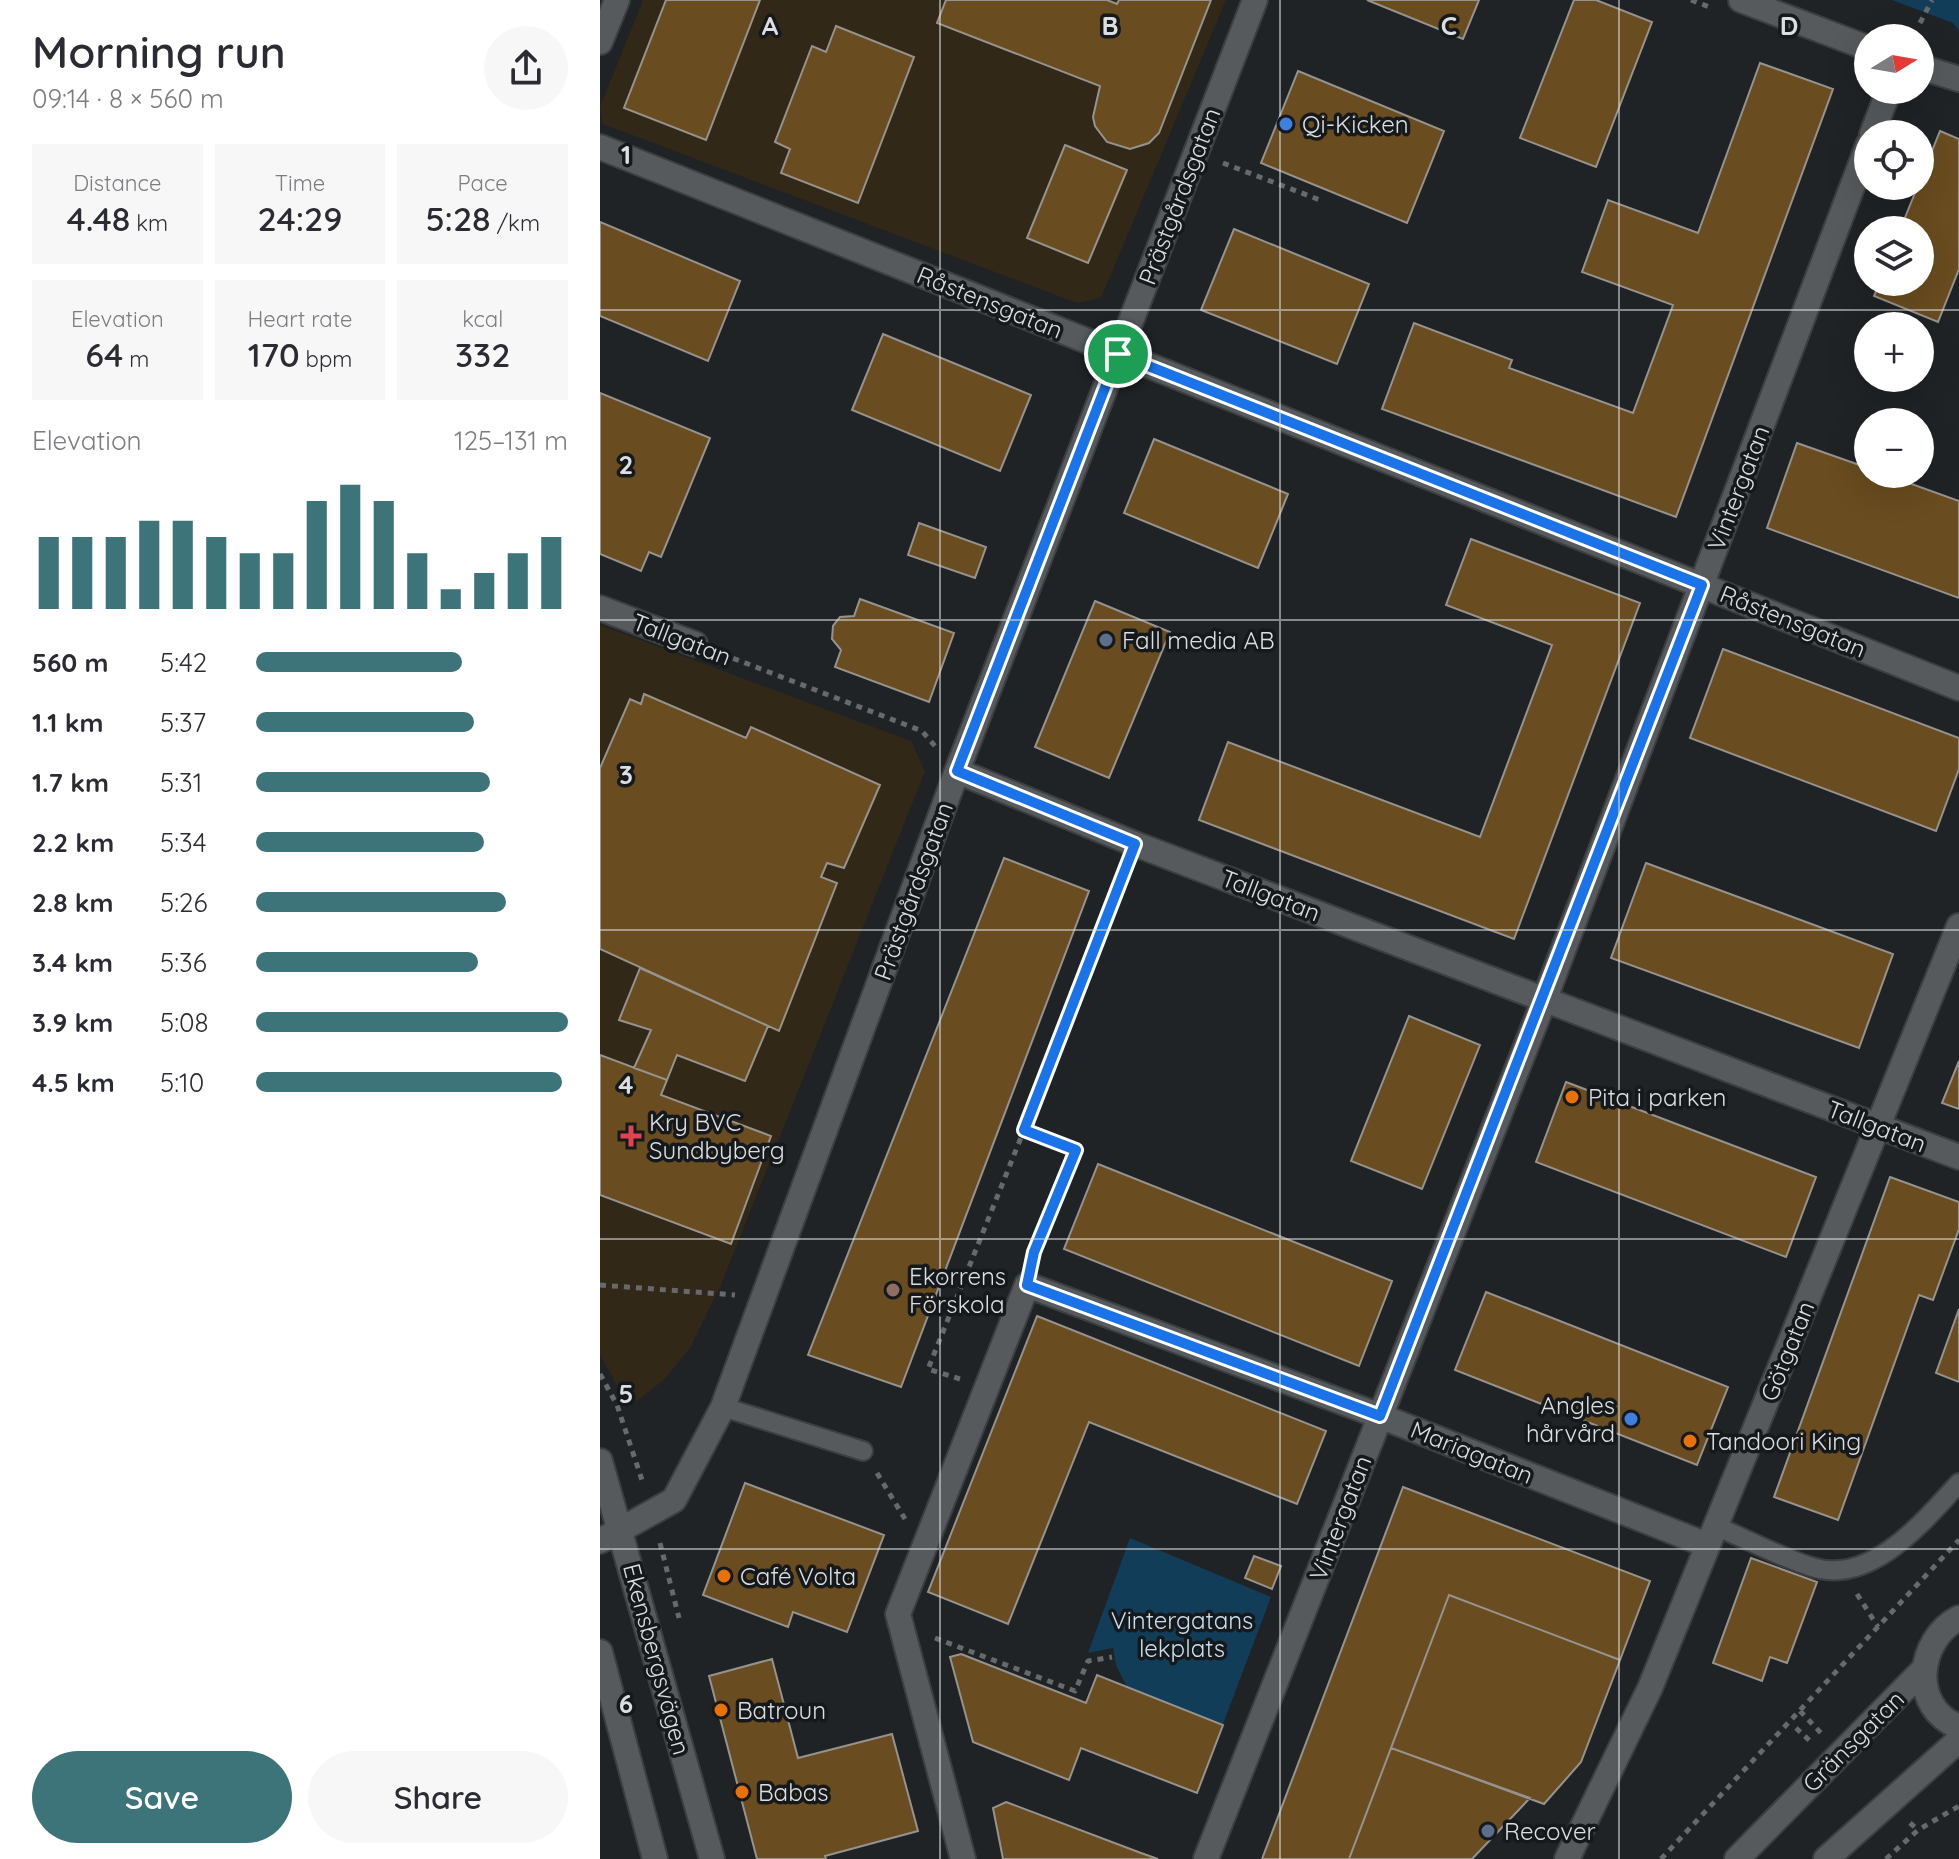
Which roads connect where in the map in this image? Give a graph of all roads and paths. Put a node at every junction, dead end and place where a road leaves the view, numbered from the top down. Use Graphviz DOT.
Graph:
graph roads {
  1 [pos="617,0"];
  2 [pos="1255,0"];
  3 [pos="1741,0"];
  4 [pos="1932,0"];
  5 [pos="1920,23"];
  6 [pos="600,42"];
  7 [pos="1854,43"];
  8 [pos="1934,71"];
  9 [pos="1959,79"];
  10 [pos="600,147"];
  11 [pos="1196,153"];
  12 [pos="1854,182"];
  13 [pos="1320,200"];
  14 [pos="1118,354"];
  15 [pos="1702,585"];
  16 [pos="600,608"];
  17 [pos="695,644"];
  18 [pos="1959,688"];
  19 [pos="957,771"];
  20 [pos="1135,844"];
  21 [pos="1959,926"];
  22 [pos="1545,998"];
  23 [pos="1879,1127"];
  24 [pos="1024,1130"];
  25 [pos="1959,1157"];
  26 [pos="600,1285"];
  27 [pos="1027,1285"];
  28 [pos="762,1297"];
  29 [pos="600,1374"];
  30 [pos="985,1387"];
  31 [pos="723,1407"];
  32 [pos="1380,1416"];
  33 [pos="863,1451"];
  34 [pos="600,1461"];
  35 [pos="1959,1483"];
  36 [pos="653,1512"];
  37 [pos="622,1529"];
  38 [pos="1711,1535"];
  39 [pos="1959,1540"];
  40 [pos="600,1541"];
  41 [pos="924,1551"];
  42 [pos="1841,1570"];
  43 [pos="1959,1618"];
  44 [pos="899,1620"];
  45 [pos="1878,1627"];
  46 [pos="600,1652"];
  47 [pos="1112,1657"];
  48 [pos="1923,1670"];
  49 [pos="1959,1727"];
  50 [pos="1959,1740"];
  51 [pos="1959,1806"];
  52 [pos="655,1859"];
  53 [pos="712,1859"];
  54 [pos="963,1859"];
  55 [pos="1206,1859"];
  56 [pos="1567,1859"];
  57 [pos="1661,1859"];
  58 [pos="1737,1859"];
  59 [pos="1826,1859"];
  60 [pos="1886,1859"];
  1 -- 6 [label="street"];
  2 -- 11 [label="street, Prästgårdsgatan"];
  3 -- 7 [label="street"];
  4 -- 5 [label="path"];
  8 -- 9 [label="street"];
  10 -- 14 [label="street, Råstensgatan"];
  11 -- 13 [label="path"];
  11 -- 14 [label="street, Prästgårdsgatan"];
  12 -- 15 [label="street, Vintergatan"];
  14 -- 15 [label="street, Råstensgatan"];
  14 -- 19 [label="street, Prästgårdsgatan"];
  15 -- 18 [label="street, Råstensgatan"];
  15 -- 22 [label="street, Vintergatan"];
  16 -- 17 [label="street, Tallgatan"];
  17 -- 19 [label="path, Tallgatan"];
  19 -- 20 [label="street, Tallgatan"];
  19 -- 28 [label="street, Prästgårdsgatan"];
  20 -- 22 [label="street, Tallgatan"];
  20 -- 24 [label="path"];
  21 -- 23 [label="street, Götgatan"];
  22 -- 23 [label="street, Tallgatan"];
  22 -- 32 [label="street, Vintergatan"];
  23 -- 25 [label="street, Tallgatan"];
  23 -- 38 [label="street, Götgatan"];
  24 -- 27 [label="path"];
  24 -- 30 [label="path"];
  26 -- 28 [label="path"];
  27 -- 30 [label="street"];
  27 -- 32 [label="street, Mariagatan"];
  28 -- 31 [label="street, Prästgårdsgatan"];
  29 -- 36 [label="path"];
  30 -- 41 [label="street"];
  31 -- 33 [label="lane"];
  31 -- 36 [label="street, Prästgårdsgatan"];
  32 -- 38 [label="street, Mariagatan"];
  32 -- 55 [label="street, Vintergatan"];
  33 -- 41 [label="path"];
  34 -- 37 [label="street, Ekensbergsvägen"];
  35 -- 42 [label="lane"];
  36 -- 37 [label="street, Prästgårdsgatan"];
  37 -- 40 [label="street, Prästgårdsgatan"];
  37 -- 53 [label="street, Ekensbergsvägen"];
  38 -- 42 [label="lane, Mariagatan"];
  38 -- 56 [label="street, Götgatan"];
  39 -- 45 [label="path"];
  41 -- 44 [label="street"];
  42 -- 45 [label="path"];
  43 -- 48 [label="street, Gränsgatan"];
  44 -- 47 [label="path"];
  44 -- 54 [label="street"];
  45 -- 57 [label="path"];
  46 -- 52 [label="street"];
  48 -- 49 [label="street"];
  48 -- 58 [label="street, Gränsgatan"];
  50 -- 59 [label="street"];
  51 -- 60 [label="path"];
}
